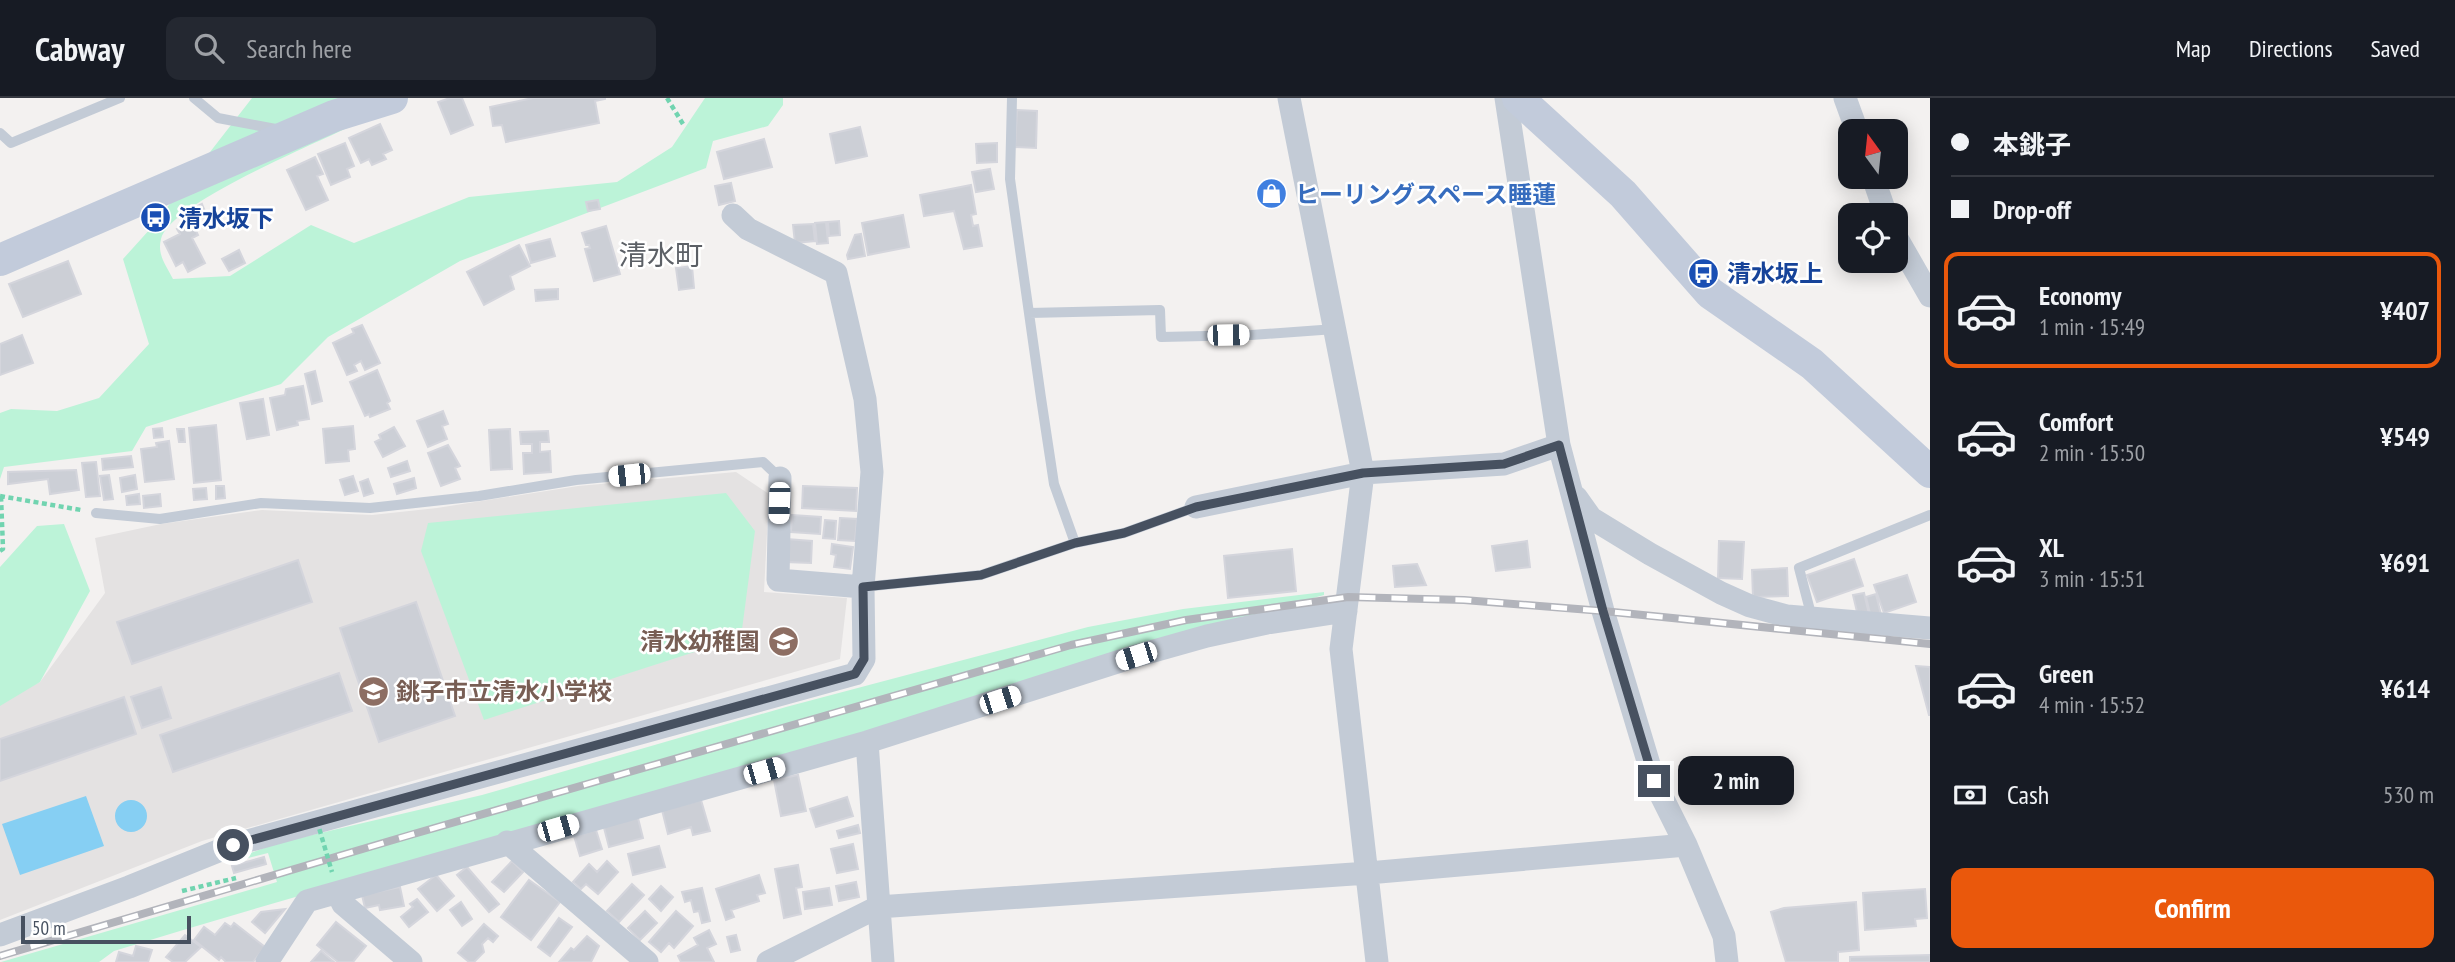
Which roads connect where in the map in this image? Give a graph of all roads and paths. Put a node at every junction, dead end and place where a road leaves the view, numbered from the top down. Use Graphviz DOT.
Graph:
graph roads {
  1 [pos="120,98"];
  2 [pos="194,98"];
  3 [pos="392,98"];
  4 [pos="667,98"];
  5 [pos="1012,98"];
  6 [pos="1289,98"];
  7 [pos="1506,98"];
  8 [pos="1518,98"];
  9 [pos="1845,98"];
  10 [pos="1853,119"];
  11 [pos="683,124"];
  12 [pos="0,133"];
  13 [pos="294,133"];
  14 [pos="733,215"];
  15 [pos="1908,258"];
  16 [pos="0,260"];
  17 [pos="1930,296"];
  18 [pos="1029,313"];
  19 [pos="1335,328"];
  20 [pos="1559,445"];
  21 [pos="1929,469"];
  22 [pos="1363,473"];
  23 [pos="780,478"];
  24 [pos="1572,492"];
  25 [pos="1,496"];
  26 [pos="1196,507"];
  27 [pos="96,513"];
  28 [pos="1930,515"];
  29 [pos="1075,543"];
  30 [pos="0,551"];
  31 [pos="863,587"];
  32 [pos="1346,611"];
  33 [pos="1812,618"];
  34 [pos="1930,628"];
  35 [pos="867,742"];
  36 [pos="317,821"];
  37 [pos="507,842"];
  38 [pos="1686,845"];
  39 [pos="1368,873"];
  40 [pos="335,883"];
  41 [pos="878,907"];
  42 [pos="0,935"];
  43 [pos="267,962"];
  44 [pos="411,962"];
  45 [pos="647,962"];
  46 [pos="768,962"];
  47 [pos="883,962"];
  48 [pos="1377,962"];
  49 [pos="1727,962"];
  1 -- 12 [label="lane"];
  2 -- 13 [label="lane"];
  3 -- 13 [label="street"];
  4 -- 11 [label="path"];
  5 -- 18 [label="lane"];
  6 -- 19 [label="street"];
  7 -- 20 [label="street"];
  8 -- 21 [label="street"];
  9 -- 10 [label="street"];
  13 -- 16 [label="street"];
  14 -- 31 [label="street"];
  15 -- 17 [label="street"];
  18 -- 19 [label="lane"];
  18 -- 29 [label="lane"];
  19 -- 22 [label="street"];
  20 -- 22 [label="street"];
  20 -- 24 [label="street"];
  22 -- 26 [label="street"];
  22 -- 32 [label="street"];
  23 -- 27 [label="lane"];
  23 -- 31 [label="street"];
  24 -- 33 [label="street"];
  24 -- 38 [label="street"];
  25 -- 27 [label="path"];
  25 -- 30 [label="path"];
  26 -- 29 [label="lane"];
  28 -- 33 [label="lane"];
  29 -- 31 [label="lane"];
  31 -- 36 [label="street"];
  32 -- 35 [label="street"];
  32 -- 39 [label="street"];
  33 -- 34 [label="street"];
  35 -- 37 [label="street"];
  35 -- 41 [label="street"];
  36 -- 40 [label="path, bridge"];
  36 -- 42 [label="street"];
  37 -- 40 [label="street"];
  37 -- 45 [label="street"];
  38 -- 39 [label="street"];
  38 -- 49 [label="street"];
  39 -- 41 [label="street"];
  39 -- 48 [label="street"];
  40 -- 43 [label="street"];
  40 -- 44 [label="street"];
  41 -- 46 [label="street"];
  41 -- 47 [label="street"];
}
